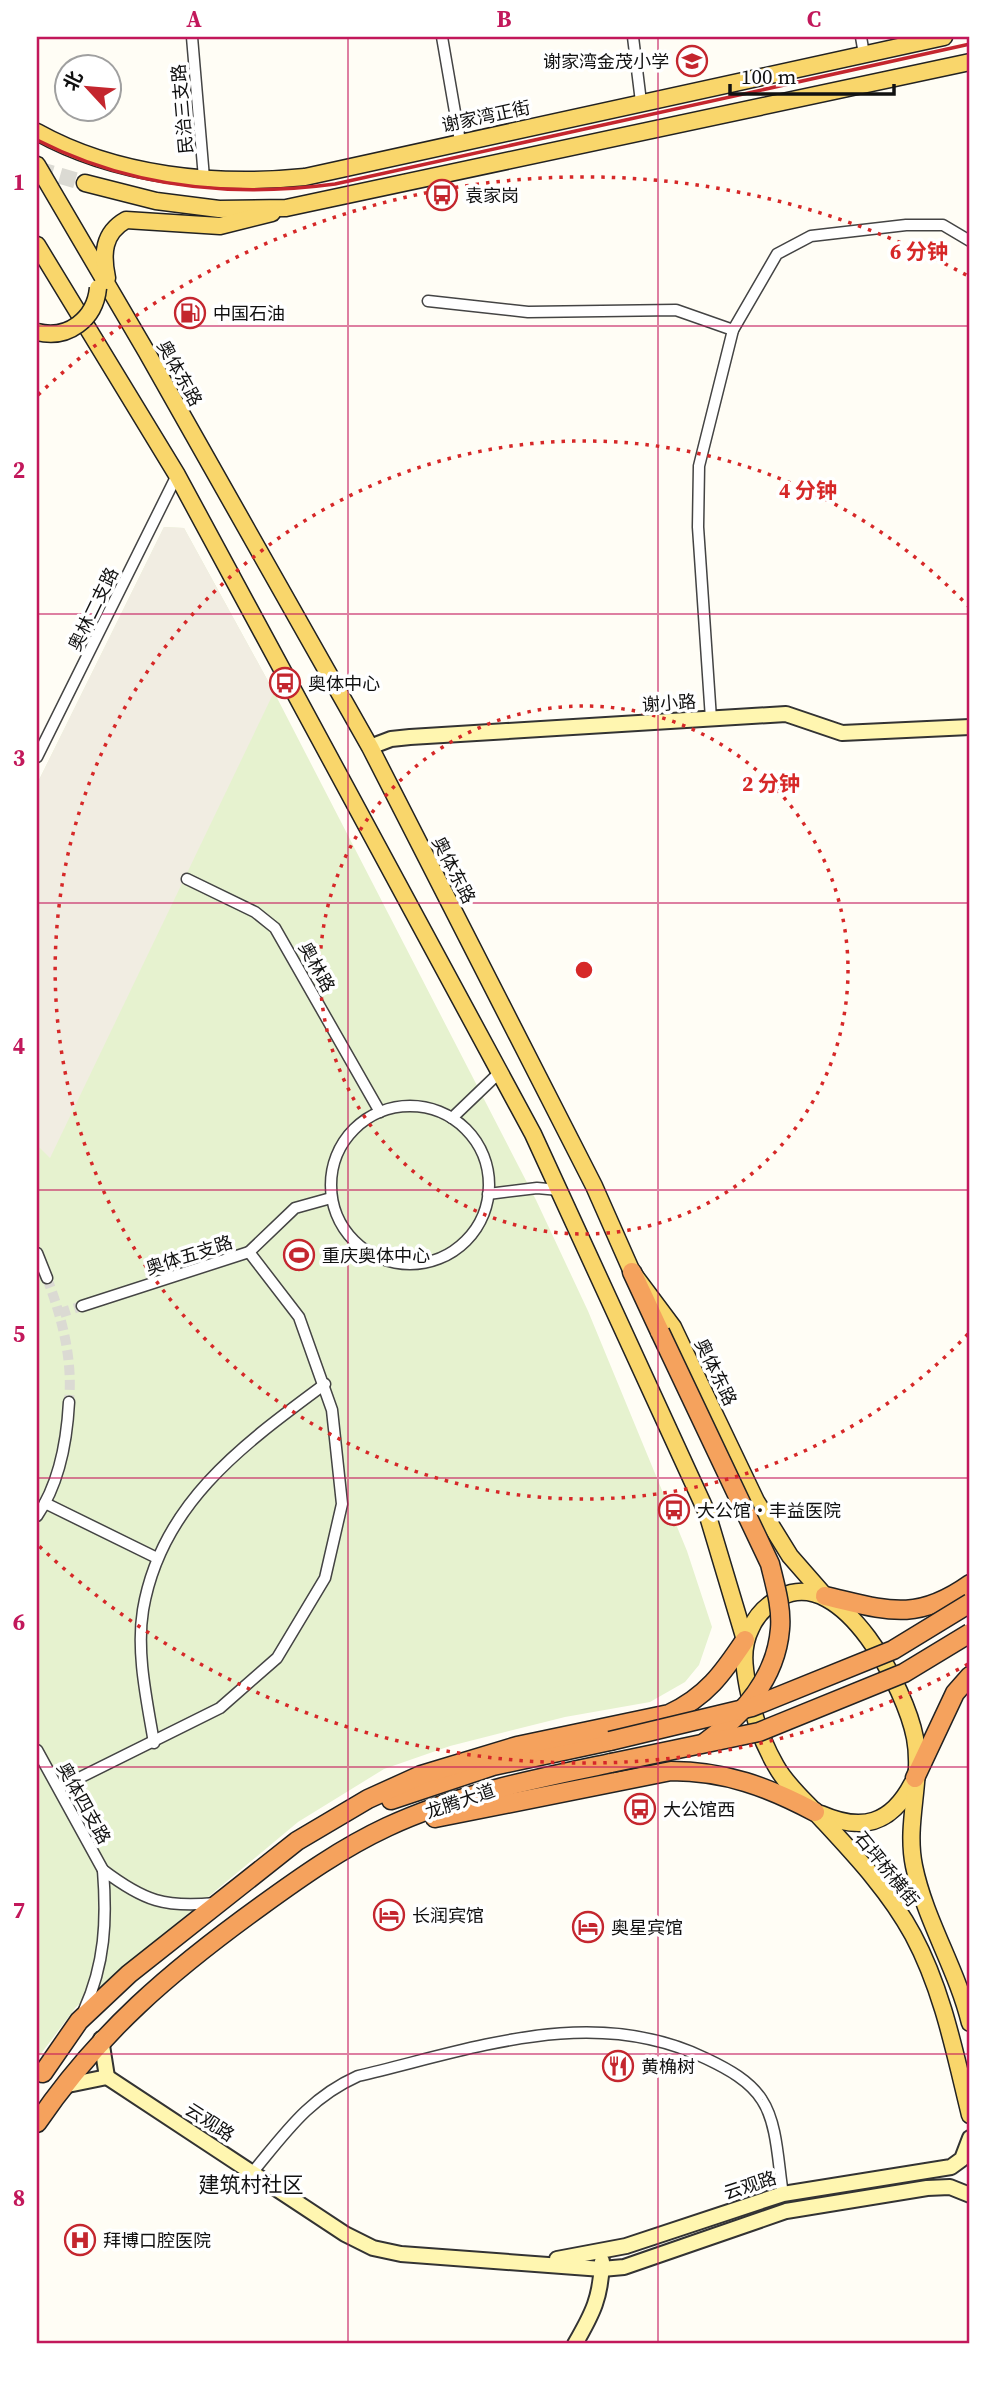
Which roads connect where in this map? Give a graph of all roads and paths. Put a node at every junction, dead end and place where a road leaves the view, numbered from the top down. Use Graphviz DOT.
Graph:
graph roads {
  1 [pos="192,37"];
  2 [pos="442,37"];
  3 [pos="633,37"];
  4 [pos="861,37"];
  5 [pos="944,37"];
  6 [pos="864,54"];
  7 [pos="970,62"];
  8 [pos="641,102"];
  9 [pos="37,132"];
  10 [pos="460,141"];
  11 [pos="37,165"];
  12 [pos="204,178"];
  13 [pos="85,183"];
  14 [pos="286,208"];
  15 [pos="970,241"];
  16 [pos="37,246"];
  17 [pos="104,289"];
  18 [pos="428,301"];
  19 [pos="733,330"];
  20 [pos="37,332"];
  21 [pos="177,475"];
  22 [pos="711,719"];
  23 [pos="970,727"];
  24 [pos="370,747"];
  25 [pos="37,757"];
  26 [pos="187,879"];
  27 [pos="501,1071"];
  28 [pos="380,1112"];
  29 [pos="452,1118"];
  30 [pos="559,1189"];
  31 [pos="488,1194"];
  32 [pos="331,1198"];
  33 [pos="249,1252"];
  34 [pos="37,1253"];
  35 [pos="632,1272"];
  36 [pos="47,1278"];
  37 [pos="82,1306"];
  38 [pos="325,1384"];
  39 [pos="69,1402"];
  40 [pos="45,1503"];
  41 [pos="37,1516"];
  42 [pos="157,1558"];
  43 [pos="970,1584"];
  44 [pos="825,1595"];
  45 [pos="970,1603"];
  46 [pos="970,1633"];
  47 [pos="745,1640"];
  48 [pos="970,1676"];
  49 [pos="154,1743"];
  50 [pos="704,1743"];
  51 [pos="37,1751"];
  52 [pos="915,1778"];
  53 [pos="58,1788"];
  54 [pos="815,1812"];
  55 [pos="387,1827"];
  56 [pos="103,1870"];
  57 [pos="249,1892"];
  58 [pos="218,1903"];
  59 [pos="79,2021"];
  60 [pos="970,2023"];
  61 [pos="102,2039"];
  62 [pos="107,2077"];
  63 [pos="40,2078"];
  64 [pos="62,2087"];
  65 [pos="970,2115"];
  66 [pos="37,2123"];
  67 [pos="970,2138"];
  68 [pos="951,2167"];
  69 [pos="252,2173"];
  70 [pos="950,2187"];
  71 [pos="783,2194"];
  72 [pos="970,2195"];
  73 [pos="602,2253"];
  74 [pos="528,2262"];
  75 [pos="602,2269"];
  76 [pos="575,2344"];
  1 -- 12 [label="street, 民治三支路"];
  2 -- 10 [label="street"];
  3 -- 8 [label="street"];
  4 -- 6 [label="street"];
  5 -- 6 [label="main road, 谢家湾正街"];
  6 -- 8 [label="main road, 谢家湾正街"];
  7 -- 14 [label="main road"];
  8 -- 10 [label="main road, 谢家湾正街"];
  9 -- 12 [label="main road, 谢家湾正街"];
  10 -- 12 [label="main road, 谢家湾正街"];
  11 -- 17 [label="main road"];
  13 -- 14 [label="main road"];
  14 -- 17 [label="main road"];
  15 -- 19 [label="street"];
  16 -- 21 [label="main road"];
  17 -- 20 [label="main road, bridge"];
  17 -- 24 [label="main road, 奥体东路"];
  18 -- 19 [label="street"];
  19 -- 22 [label="street"];
  21 -- 25 [label="street, 奥林二支路"];
  21 -- 27 [label="main road"];
  22 -- 23 [label="street, 谢小路"];
  22 -- 24 [label="street, 谢小路"];
  24 -- 35 [label="main road, 奥体东路"];
  26 -- 28 [label="street, 奥林路"];
  27 -- 29 [label="street"];
  27 -- 30 [label="main road"];
  28 -- 29 [label="street"];
  28 -- 32 [label="street"];
  29 -- 31 [label="street"];
  30 -- 31 [label="street"];
  30 -- 47 [label="main road"];
  31 -- 32 [label="street"];
  32 -- 33 [label="street, 奥体五支路"];
  33 -- 37 [label="street, 奥体五支路"];
  33 -- 38 [label="street"];
  34 -- 36 [label="street"];
  35 -- 44 [label="main road, 奥体东路"];
  35 -- 50 [label="highway, bridge"];
  38 -- 42 [label="street"];
  38 -- 49 [label="street"];
  39 -- 40 [label="street"];
  40 -- 41 [label="street"];
  40 -- 42 [label="street"];
  42 -- 49 [label="street"];
  43 -- 44 [label="highway"];
  44 -- 47 [label="main road"];
  44 -- 52 [label="main road"];
  45 -- 57 [label="highway, 龙腾大道, bridge"];
  46 -- 50 [label="highway, 龙腾大道, bridge"];
  47 -- 54 [label="main road"];
  47 -- 58 [label="highway"];
  48 -- 52 [label="highway"];
  49 -- 53 [label="street"];
  50 -- 55 [label="highway, 龙腾大道, bridge"];
  51 -- 53 [label="street, 奥体四支路"];
  52 -- 54 [label="main road"];
  52 -- 60 [label="main road, 石坪桥横街"];
  53 -- 56 [label="street, 奥体四支路"];
  54 -- 55 [label="highway"];
  54 -- 65 [label="main road, 石坪桥横街"];
  55 -- 61 [label="highway, 龙腾大道"];
  56 -- 58 [label="street"];
  56 -- 59 [label="street"];
  57 -- 58 [label="street"];
  57 -- 63 [label="highway, 龙腾大道"];
  58 -- 59 [label="highway"];
  59 -- 63 [label="highway"];
  61 -- 62 [label="street"];
  61 -- 64 [label="highway, 龙腾大道"];
  62 -- 64 [label="street"];
  62 -- 69 [label="street, 云观路"];
  64 -- 66 [label="highway, 龙腾大道"];
  67 -- 68 [label="street"];
  68 -- 70 [label="street"];
  68 -- 71 [label="street, 云观路"];
  69 -- 71 [label="street"];
  69 -- 74 [label="street, 云观路"];
  70 -- 72 [label="street, 云观路"];
  70 -- 75 [label="street, 云观路"];
  71 -- 73 [label="street, 云观路"];
  73 -- 74 [label="street, 云观路"];
  73 -- 75 [label="street"];
  74 -- 75 [label="street, 云观路"];
  75 -- 76 [label="street"];
}
